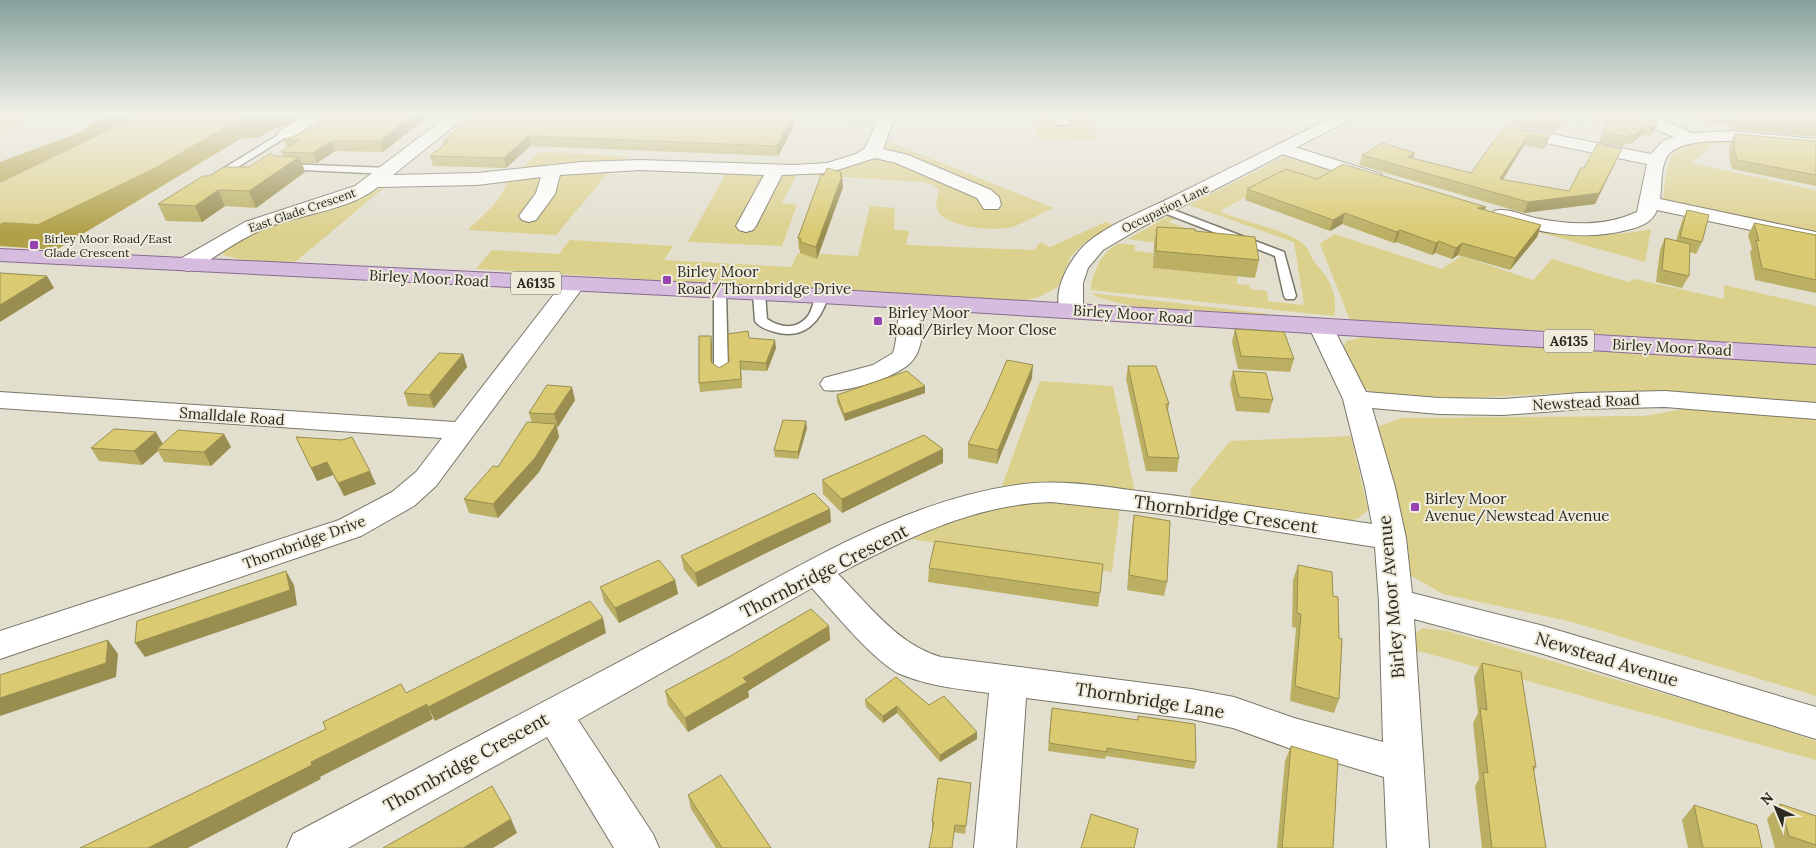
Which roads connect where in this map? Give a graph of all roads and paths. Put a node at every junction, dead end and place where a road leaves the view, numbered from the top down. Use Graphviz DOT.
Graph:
graph roads {
  1 [pos="253,154"];
  2 [pos="411,154"];
  3 [pos="869,154"];
  4 [pos="879,154"];
  5 [pos="1276,154"];
  6 [pos="1299,154"];
  7 [pos="1621,154"];
  8 [pos="1661,154"];
  9 [pos="1657,161"];
  10 [pos="283,167"];
  11 [pos="776,169"];
  12 [pos="552,170"];
  13 [pos="221,173"];
  14 [pos="382,176"];
  15 [pos="1395,184"];
  16 [pos="1652,203"];
  17 [pos="992,206"];
  18 [pos="1164,209"];
  19 [pos="1481,210"];
  20 [pos="529,216"];
  21 [pos="746,226"];
  22 [pos="1816,238"];
  23 [pos="0,255"];
  24 [pos="188,264"];
  25 [pos="573,286"];
  26 [pos="720,291"];
  27 [pos="759,293"];
  28 [pos="822,296"];
  29 [pos="1290,296"];
  30 [pos="912,302"];
  31 [pos="1071,310"];
  32 [pos="1321,327"];
  33 [pos="1816,356"];
  34 [pos="721,371"];
  35 [pos="832,384"];
  36 [pos="1356,399"];
  37 [pos="0,400"];
  38 [pos="1816,411"];
  39 [pos="463,431"];
  40 [pos="1390,538"];
  41 [pos="817,573"];
  42 [pos="1396,602"];
  43 [pos="0,645"];
  44 [pos="1009,680"];
  45 [pos="554,714"];
  46 [pos="1816,723"];
  47 [pos="1403,765"];
  48 [pos="308,848"];
  49 [pos="638,848"];
  50 [pos="995,848"];
  51 [pos="1408,848"];
  1 -- 13 [label="lane"];
  2 -- 14 [label="street, East Glade Crescent"];
  3 -- 11 [label="street"];
  4 -- 17 [label="street"];
  5 -- 18 [label="street, Occupation Lane"];
  6 -- 15 [label="street"];
  7 -- 9 [label="street"];
  8 -- 9 [label="street"];
  9 -- 16 [label="street"];
  10 -- 14 [label="lane"];
  11 -- 12 [label="street"];
  11 -- 21 [label="street"];
  12 -- 14 [label="street"];
  12 -- 20 [label="street"];
  14 -- 24 [label="street, East Glade Crescent"];
  16 -- 19 [label="street"];
  16 -- 22 [label="street"];
  18 -- 29 [label="lane"];
  18 -- 31 [label="street, Occupation Lane"];
  23 -- 24 [label="main road, Birley Moor Road / A6135"];
  24 -- 25 [label="main road, Birley Moor Road / A6135"];
  25 -- 26 [label="main road, Birley Moor Road / A6135"];
  25 -- 39 [label="street, Thornbridge Drive"];
  26 -- 27 [label="main road, Birley Moor Road / A6135"];
  26 -- 34 [label="lane"];
  27 -- 28 [label="main road, Birley Moor Road / A6135"];
  27 -- 28 [label="lane"];
  28 -- 30 [label="main road, Birley Moor Road / A6135"];
  30 -- 31 [label="main road, Birley Moor Road / A6135"];
  30 -- 35 [label="street"];
  31 -- 32 [label="main road, Birley Moor Road / A6135"];
  32 -- 33 [label="main road, Birley Moor Road / A6135"];
  32 -- 36 [label="street, Birley Moor Avenue"];
  36 -- 38 [label="street, Newstead Road"];
  36 -- 40 [label="street, Birley Moor Avenue"];
  37 -- 39 [label="street, Smalldale Road"];
  39 -- 43 [label="street, Thornbridge Drive"];
  40 -- 41 [label="street, Thornbridge Crescent"];
  40 -- 42 [label="street, Birley Moor Avenue"];
  41 -- 44 [label="street, Thornbridge Lane"];
  41 -- 45 [label="street, Thornbridge Crescent"];
  42 -- 46 [label="street, Newstead Avenue"];
  42 -- 47 [label="street, Birley Moor Avenue"];
  44 -- 47 [label="street, Thornbridge Lane"];
  44 -- 50 [label="street"];
  45 -- 48 [label="street, Thornbridge Crescent"];
  45 -- 49 [label="street"];
  47 -- 51 [label="street, Birley Moor Avenue"];
}
